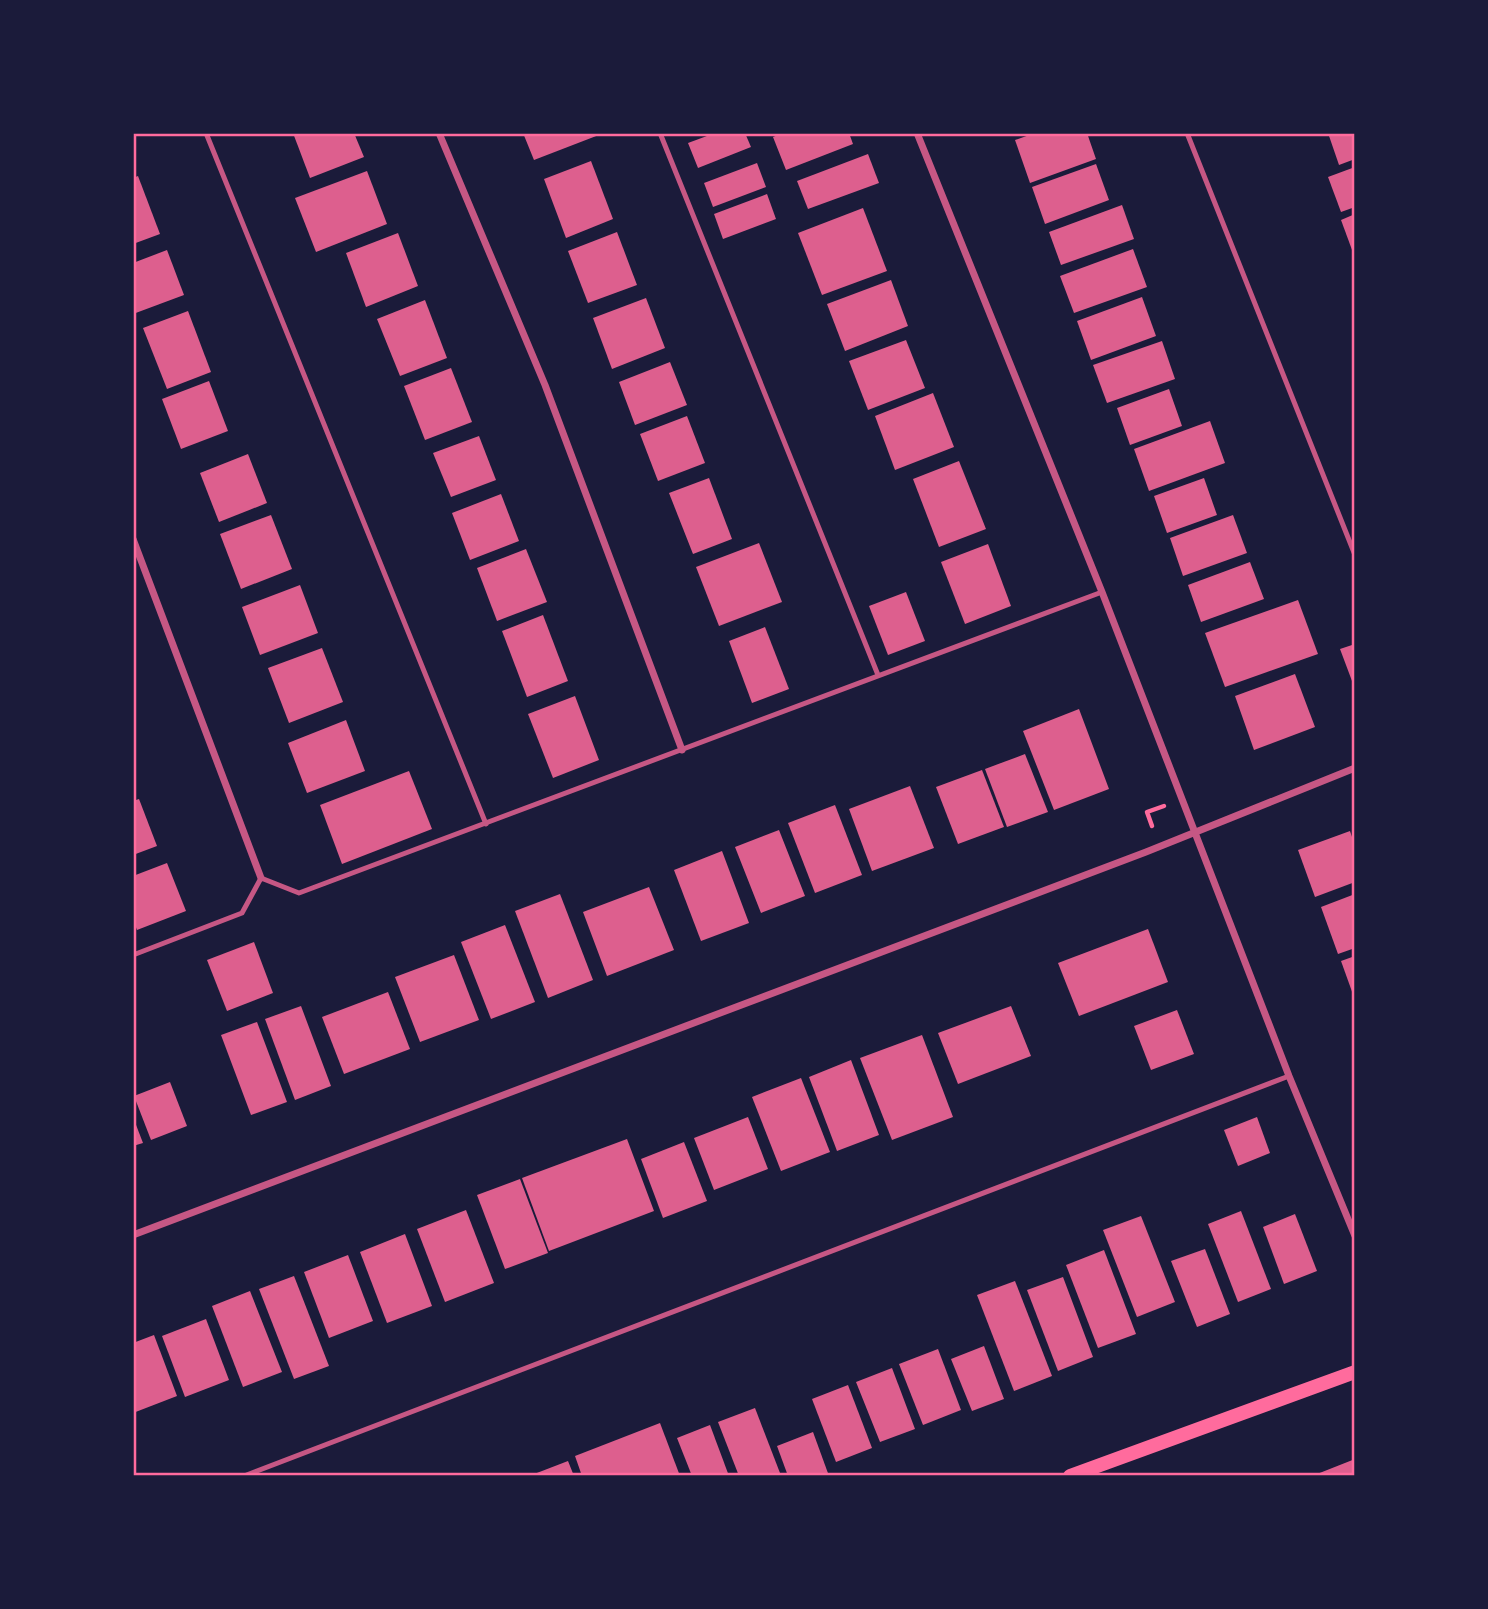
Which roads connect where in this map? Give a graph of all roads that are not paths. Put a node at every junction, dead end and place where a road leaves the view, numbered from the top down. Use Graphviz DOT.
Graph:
graph roads {
  1 [pos="206,133"];
  2 [pos="439,133"];
  3 [pos="660,133"];
  4 [pos="917,133"];
  5 [pos="1187,133"];
  6 [pos="133,539"];
  7 [pos="1355,555"];
  8 [pos="1102,592"];
  9 [pos="878,675"];
  10 [pos="682,750"];
  11 [pos="1355,768"];
  12 [pos="486,824"];
  13 [pos="1194,832"];
  14 [pos="261,878"];
  15 [pos="133,955"];
  16 [pos="1289,1076"];
  17 [pos="133,1235"];
  18 [pos="1355,1236"];
  19 [pos="1355,1372"];
  20 [pos="244,1476"];
  21 [pos="1070,1476"];
  1 -- 12 [label="lane"];
  2 -- 10 [label="street"];
  3 -- 9 [label="lane"];
  4 -- 8 [label="street"];
  5 -- 7 [label="lane"];
  6 -- 14 [label="street"];
  8 -- 9 [label="lane"];
  8 -- 13 [label="street"];
  9 -- 10 [label="lane"];
  10 -- 12 [label="lane"];
  11 -- 13 [label="street"];
  12 -- 14 [label="lane"];
  13 -- 16 [label="street"];
  13 -- 17 [label="street"];
  14 -- 15 [label="lane"];
  16 -- 18 [label="street"];
  16 -- 20 [label="lane"];
  19 -- 21 [label="main road"];
}
